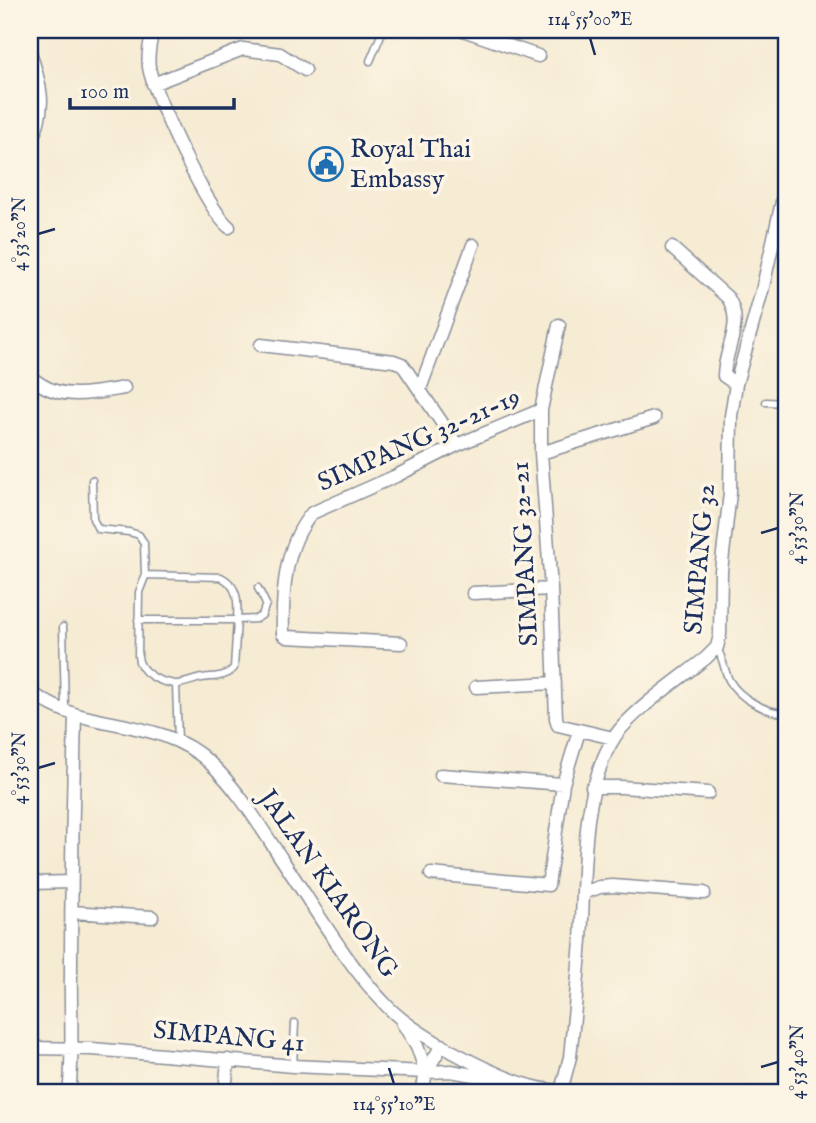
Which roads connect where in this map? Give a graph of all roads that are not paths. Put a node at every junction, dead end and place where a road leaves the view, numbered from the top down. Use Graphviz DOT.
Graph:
graph roads {
  1 [pos="153,30"];
  2 [pos="383,30"];
  3 [pos="463,30"];
  4 [pos="30,52"];
  5 [pos="538,56"];
  6 [pos="370,61"];
  7 [pos="305,70"];
  8 [pos="153,84"];
  9 [pos="30,144"];
  10 [pos="786,191"];
  11 [pos="229,227"];
  12 [pos="472,245"];
  13 [pos="672,248"];
  14 [pos="559,325"];
  15 [pos="261,345"];
  16 [pos="30,376"];
  17 [pos="736,384"];
  18 [pos="124,388"];
  19 [pos="420,389"];
  20 [pos="766,402"];
  21 [pos="786,403"];
  22 [pos="541,410"];
  23 [pos="654,418"];
  24 [pos="457,445"];
  25 [pos="541,453"];
  26 [pos="92,481"];
  27 [pos="145,575"];
  28 [pos="258,588"];
  29 [pos="551,589"];
  30 [pos="473,593"];
  31 [pos="138,620"];
  32 [pos="237,620"];
  33 [pos="62,627"];
  34 [pos="401,643"];
  35 [pos="717,647"];
  36 [pos="555,683"];
  37 [pos="176,685"];
  38 [pos="475,687"];
  39 [pos="30,692"];
  40 [pos="70,713"];
  41 [pos="786,713"];
  42 [pos="579,731"];
  43 [pos="613,738"];
  44 [pos="178,741"];
  45 [pos="441,775"];
  46 [pos="563,784"];
  47 [pos="592,788"];
  48 [pos="708,793"];
  49 [pos="431,874"];
  50 [pos="71,882"];
  51 [pos="30,883"];
  52 [pos="583,893"];
  53 [pos="704,893"];
  54 [pos="71,912"];
  55 [pos="152,918"];
  56 [pos="399,1018"];
  57 [pos="295,1023"];
  58 [pos="442,1045"];
  59 [pos="30,1048"];
  60 [pos="72,1049"];
  61 [pos="228,1060"];
  62 [pos="293,1066"];
  63 [pos="426,1072"];
  64 [pos="526,1085"];
  65 [pos="561,1091"];
  66 [pos="69,1093"];
  67 [pos="225,1093"];
  68 [pos="422,1093"];
  69 [pos="595,1093"];
  1 -- 8 [label="street"];
  2 -- 6 [label="lane"];
  3 -- 5 [label="street"];
  4 -- 9 [label="street"];
  7 -- 8 [label="street"];
  8 -- 11 [label="street"];
  10 -- 17 [label="street, SIMPANG 32"];
  12 -- 19 [label="street"];
  13 -- 17 [label="street"];
  14 -- 22 [label="street, SIMPANG 32-21"];
  15 -- 19 [label="street"];
  16 -- 18 [label="street"];
  17 -- 35 [label="street, SIMPANG 32"];
  19 -- 24 [label="street"];
  20 -- 21 [label="lane"];
  22 -- 24 [label="street, SIMPANG 32-21-19"];
  22 -- 25 [label="street, SIMPANG 32-21"];
  23 -- 25 [label="street"];
  24 -- 34 [label="street, SIMPANG 32-21-19"];
  25 -- 29 [label="street, SIMPANG 32-21"];
  26 -- 27 [label="lane"];
  27 -- 31 [label="lane"];
  27 -- 32 [label="lane"];
  28 -- 32 [label="lane"];
  29 -- 30 [label="street"];
  29 -- 36 [label="street, SIMPANG 32-21"];
  31 -- 32 [label="lane"];
  31 -- 37 [label="lane"];
  32 -- 37 [label="lane"];
  33 -- 40 [label="lane"];
  35 -- 41 [label="lane"];
  35 -- 43 [label="street, SIMPANG 32"];
  36 -- 38 [label="street"];
  36 -- 42 [label="street, SIMPANG 32-21"];
  37 -- 44 [label="lane"];
  39 -- 40 [label="street, JALAN KIARONG"];
  40 -- 44 [label="street, JALAN KIARONG"];
  40 -- 50 [label="street"];
  42 -- 43 [label="street, SIMPANG 32-21"];
  42 -- 46 [label="street"];
  43 -- 47 [label="street, SIMPANG 32"];
  44 -- 56 [label="street, JALAN KIARONG"];
  45 -- 46 [label="street"];
  46 -- 49 [label="street"];
  47 -- 48 [label="street"];
  47 -- 52 [label="street, SIMPANG 32"];
  50 -- 51 [label="street"];
  50 -- 54 [label="street"];
  52 -- 53 [label="street"];
  52 -- 65 [label="street, SIMPANG 32"];
  54 -- 55 [label="street"];
  54 -- 60 [label="street"];
  56 -- 58 [label="street, JALAN KIARONG"];
  56 -- 63 [label="street"];
  57 -- 62 [label="lane"];
  58 -- 63 [label="street"];
  58 -- 64 [label="street, JALAN KIARONG"];
  59 -- 60 [label="street, SIMPANG 41"];
  60 -- 61 [label="street, SIMPANG 41"];
  60 -- 66 [label="street"];
  61 -- 62 [label="street, SIMPANG 41"];
  61 -- 67 [label="street"];
  62 -- 63 [label="street, SIMPANG 41"];
  63 -- 64 [label="street, SIMPANG 41"];
  63 -- 68 [label="street"];
  64 -- 65 [label="street, JALAN KIARONG"];
  65 -- 69 [label="street, JALAN KIARONG"];
}
